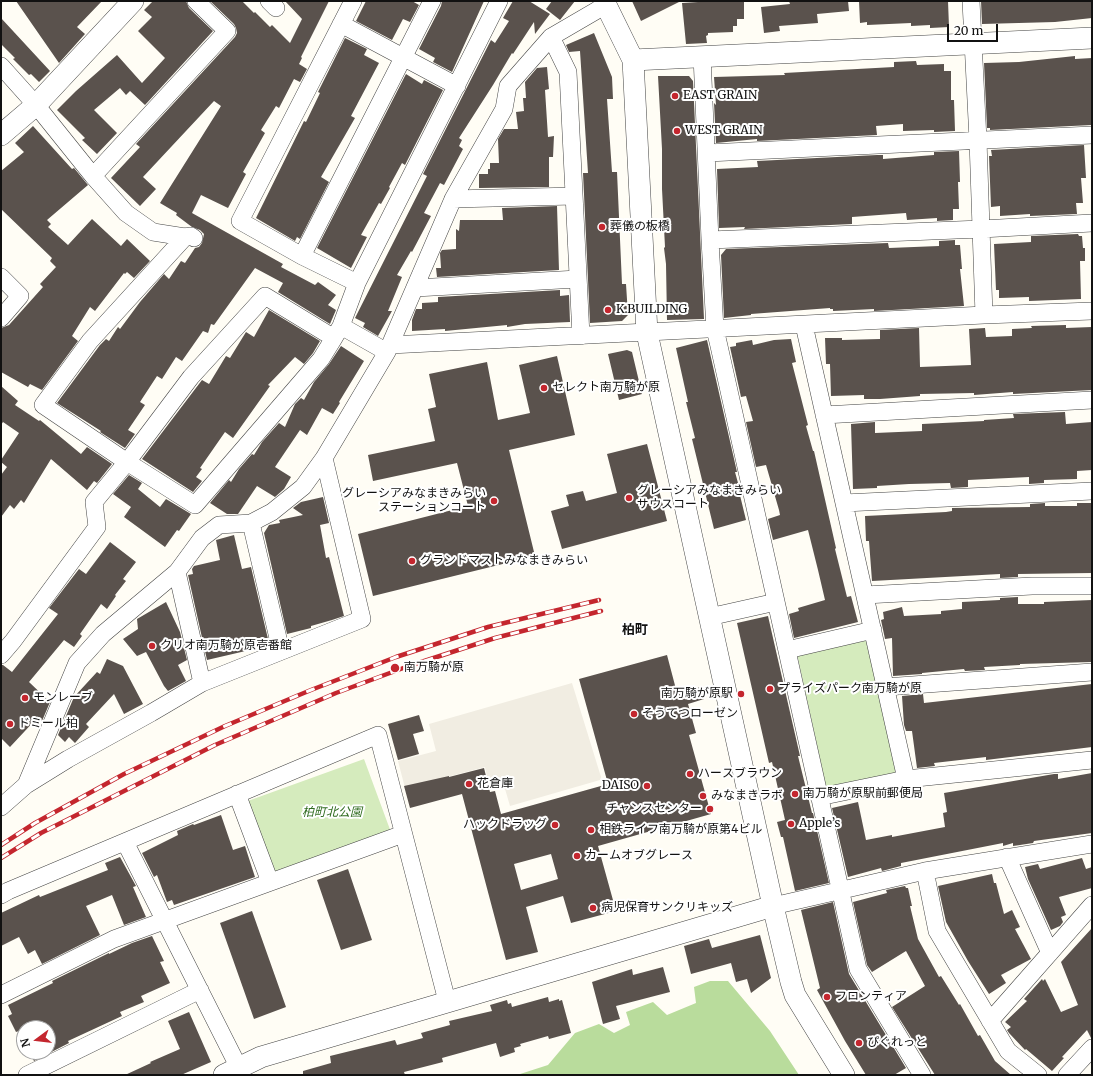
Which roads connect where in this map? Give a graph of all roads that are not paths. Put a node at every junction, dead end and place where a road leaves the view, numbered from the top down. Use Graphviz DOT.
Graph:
graph roads {
  1 [pos="133,1"];
  2 [pos="196,1"];
  3 [pos="353,1"];
  4 [pos="432,1"];
  5 [pos="499,1"];
  6 [pos="971,1"];
  7 [pos="605,3"];
  8 [pos="341,24"];
  9 [pos="551,37"];
  10 [pos="1092,38"];
  11 [pos="973,44"];
  12 [pos="702,56"];
  13 [pos="403,58"];
  14 [pos="633,60"];
  15 [pos="1,66"];
  16 [pos="457,86"];
  17 [pos="36,105"];
  18 [pos="1092,135"];
  19 [pos="1,136"];
  20 [pos="978,140"];
  21 [pos="706,153"];
  22 [pos="93,176"];
  23 [pos="574,196"];
  24 [pos="453,199"];
  25 [pos="1092,223"];
  26 [pos="981,229"];
  27 [pos="710,240"];
  28 [pos="302,256"];
  29 [pos="1,277"];
  30 [pos="578,279"];
  31 [pos="357,283"];
  32 [pos="415,288"];
  33 [pos="1092,311"];
  34 [pos="984,315"];
  35 [pos="1,318"];
  36 [pos="804,325"];
  37 [pos="716,329"];
  38 [pos="338,332"];
  39 [pos="646,333"];
  40 [pos="581,336"];
  41 [pos="388,348"];
  42 [pos="1092,400"];
  43 [pos="824,415"];
  44 [pos="324,458"];
  45 [pos="127,462"];
  46 [pos="1092,491"];
  47 [pos="844,503"];
  48 [pos="251,523"];
  49 [pos="177,572"];
  50 [pos="1092,586"];
  51 [pos="865,595"];
  52 [pos="776,602"];
  53 [pos="709,617"];
  54 [pos="873,630"];
  55 [pos="787,650"];
  56 [pos="281,651"];
  57 [pos="1,655"];
  58 [pos="1092,672"];
  59 [pos="202,682"];
  60 [pos="885,687"];
  61 [pos="1092,760"];
  62 [pos="906,779"];
  63 [pos="26,785"];
  64 [pos="237,794"];
  65 [pos="819,797"];
  66 [pos="2,803"];
  67 [pos="403,834"];
  68 [pos="125,842"];
  69 [pos="1092,844"];
  70 [pos="1008,857"];
  71 [pos="926,871"];
  72 [pos="270,882"];
  73 [pos="840,890"];
  74 [pos="1,896"];
  75 [pos="1092,905"];
  76 [pos="773,906"];
  77 [pos="165,921"];
  78 [pos="1050,953"];
  79 [pos="200,990"];
  80 [pos="1,995"];
  81 [pos="447,1001"];
  82 [pos="990,1021"];
  83 [pos="1092,1048"];
  84 [pos="231,1071"];
  85 [pos="27,1075"];
  86 [pos="844,1075"];
  87 [pos="922,1075"];
  88 [pos="1038,1075"];
  89 [pos="1067,1075"];
  1 -- 17 [label="street"];
  2 -- 22 [label="street"];
  3 -- 8 [label="street"];
  4 -- 13 [label="street"];
  5 -- 16 [label="street"];
  6 -- 11 [label="street"];
  7 -- 9 [label="street"];
  7 -- 14 [label="street"];
  8 -- 13 [label="street"];
  8 -- 28 [label="street"];
  9 -- 23 [label="street"];
  9 -- 24 [label="street"];
  10 -- 11 [label="street"];
  11 -- 12 [label="street"];
  11 -- 20 [label="street"];
  12 -- 14 [label="street"];
  12 -- 21 [label="street"];
  13 -- 16 [label="street"];
  13 -- 28 [label="street"];
  14 -- 39 [label="street"];
  15 -- 17 [label="street"];
  16 -- 31 [label="street"];
  17 -- 19 [label="street"];
  17 -- 22 [label="street"];
  18 -- 20 [label="street"];
  20 -- 21 [label="street"];
  20 -- 26 [label="street"];
  21 -- 27 [label="street"];
  22 -- 45 [label="street"];
  23 -- 24 [label="street"];
  23 -- 30 [label="street"];
  24 -- 32 [label="street"];
  25 -- 26 [label="street"];
  26 -- 27 [label="street"];
  26 -- 34 [label="street"];
  27 -- 37 [label="street"];
  28 -- 31 [label="street"];
  29 -- 35 [label="street"];
  30 -- 32 [label="street"];
  30 -- 40 [label="street"];
  31 -- 38 [label="street"];
  32 -- 41 [label="street"];
  33 -- 34 [label="street"];
  34 -- 36 [label="street"];
  36 -- 37 [label="street"];
  36 -- 43 [label="street"];
  37 -- 39 [label="street"];
  37 -- 52 [label="street"];
  38 -- 41 [label="street"];
  38 -- 45 [label="street"];
  38 -- 45 [label="street"];
  39 -- 40 [label="street"];
  39 -- 53 [label="street"];
  40 -- 41 [label="street"];
  41 -- 44 [label="street"];
  42 -- 43 [label="street"];
  43 -- 47 [label="street"];
  44 -- 48 [label="street"];
  44 -- 56 [label="street"];
  45 -- 57 [label="street"];
  46 -- 47 [label="street"];
  47 -- 51 [label="street"];
  48 -- 49 [label="street"];
  48 -- 56 [label="street"];
  49 -- 59 [label="street"];
  49 -- 63 [label="street"];
  50 -- 51 [label="street"];
  51 -- 54 [label="street"];
  52 -- 53 [label="street"];
  52 -- 55 [label="street"];
  53 -- 76 [label="street"];
  54 -- 55 [label="street"];
  54 -- 60 [label="street"];
  55 -- 65 [label="street"];
  56 -- 59 [label="street"];
  58 -- 60 [label="street"];
  59 -- 63 [label="street"];
  60 -- 62 [label="street"];
  61 -- 62 [label="street"];
  62 -- 65 [label="street"];
  63 -- 66 [label="street"];
  64 -- 67 [label="street"];
  64 -- 68 [label="street"];
  64 -- 72 [label="street"];
  65 -- 73 [label="street"];
  67 -- 72 [label="street"];
  67 -- 81 [label="street"];
  68 -- 74 [label="street"];
  68 -- 77 [label="street"];
  69 -- 70 [label="street"];
  70 -- 71 [label="street"];
  70 -- 78 [label="street"];
  71 -- 73 [label="street"];
  71 -- 82 [label="street"];
  72 -- 77 [label="street"];
  73 -- 76 [label="street"];
  73 -- 87 [label="street"];
  75 -- 78 [label="street"];
  76 -- 81 [label="street"];
  76 -- 86 [label="street"];
  77 -- 79 [label="street"];
  77 -- 80 [label="street"];
  78 -- 82 [label="street"];
  79 -- 84 [label="street"];
  79 -- 85 [label="street"];
  81 -- 84 [label="street"];
  82 -- 88 [label="street"];
  83 -- 89 [label="street"];
}
